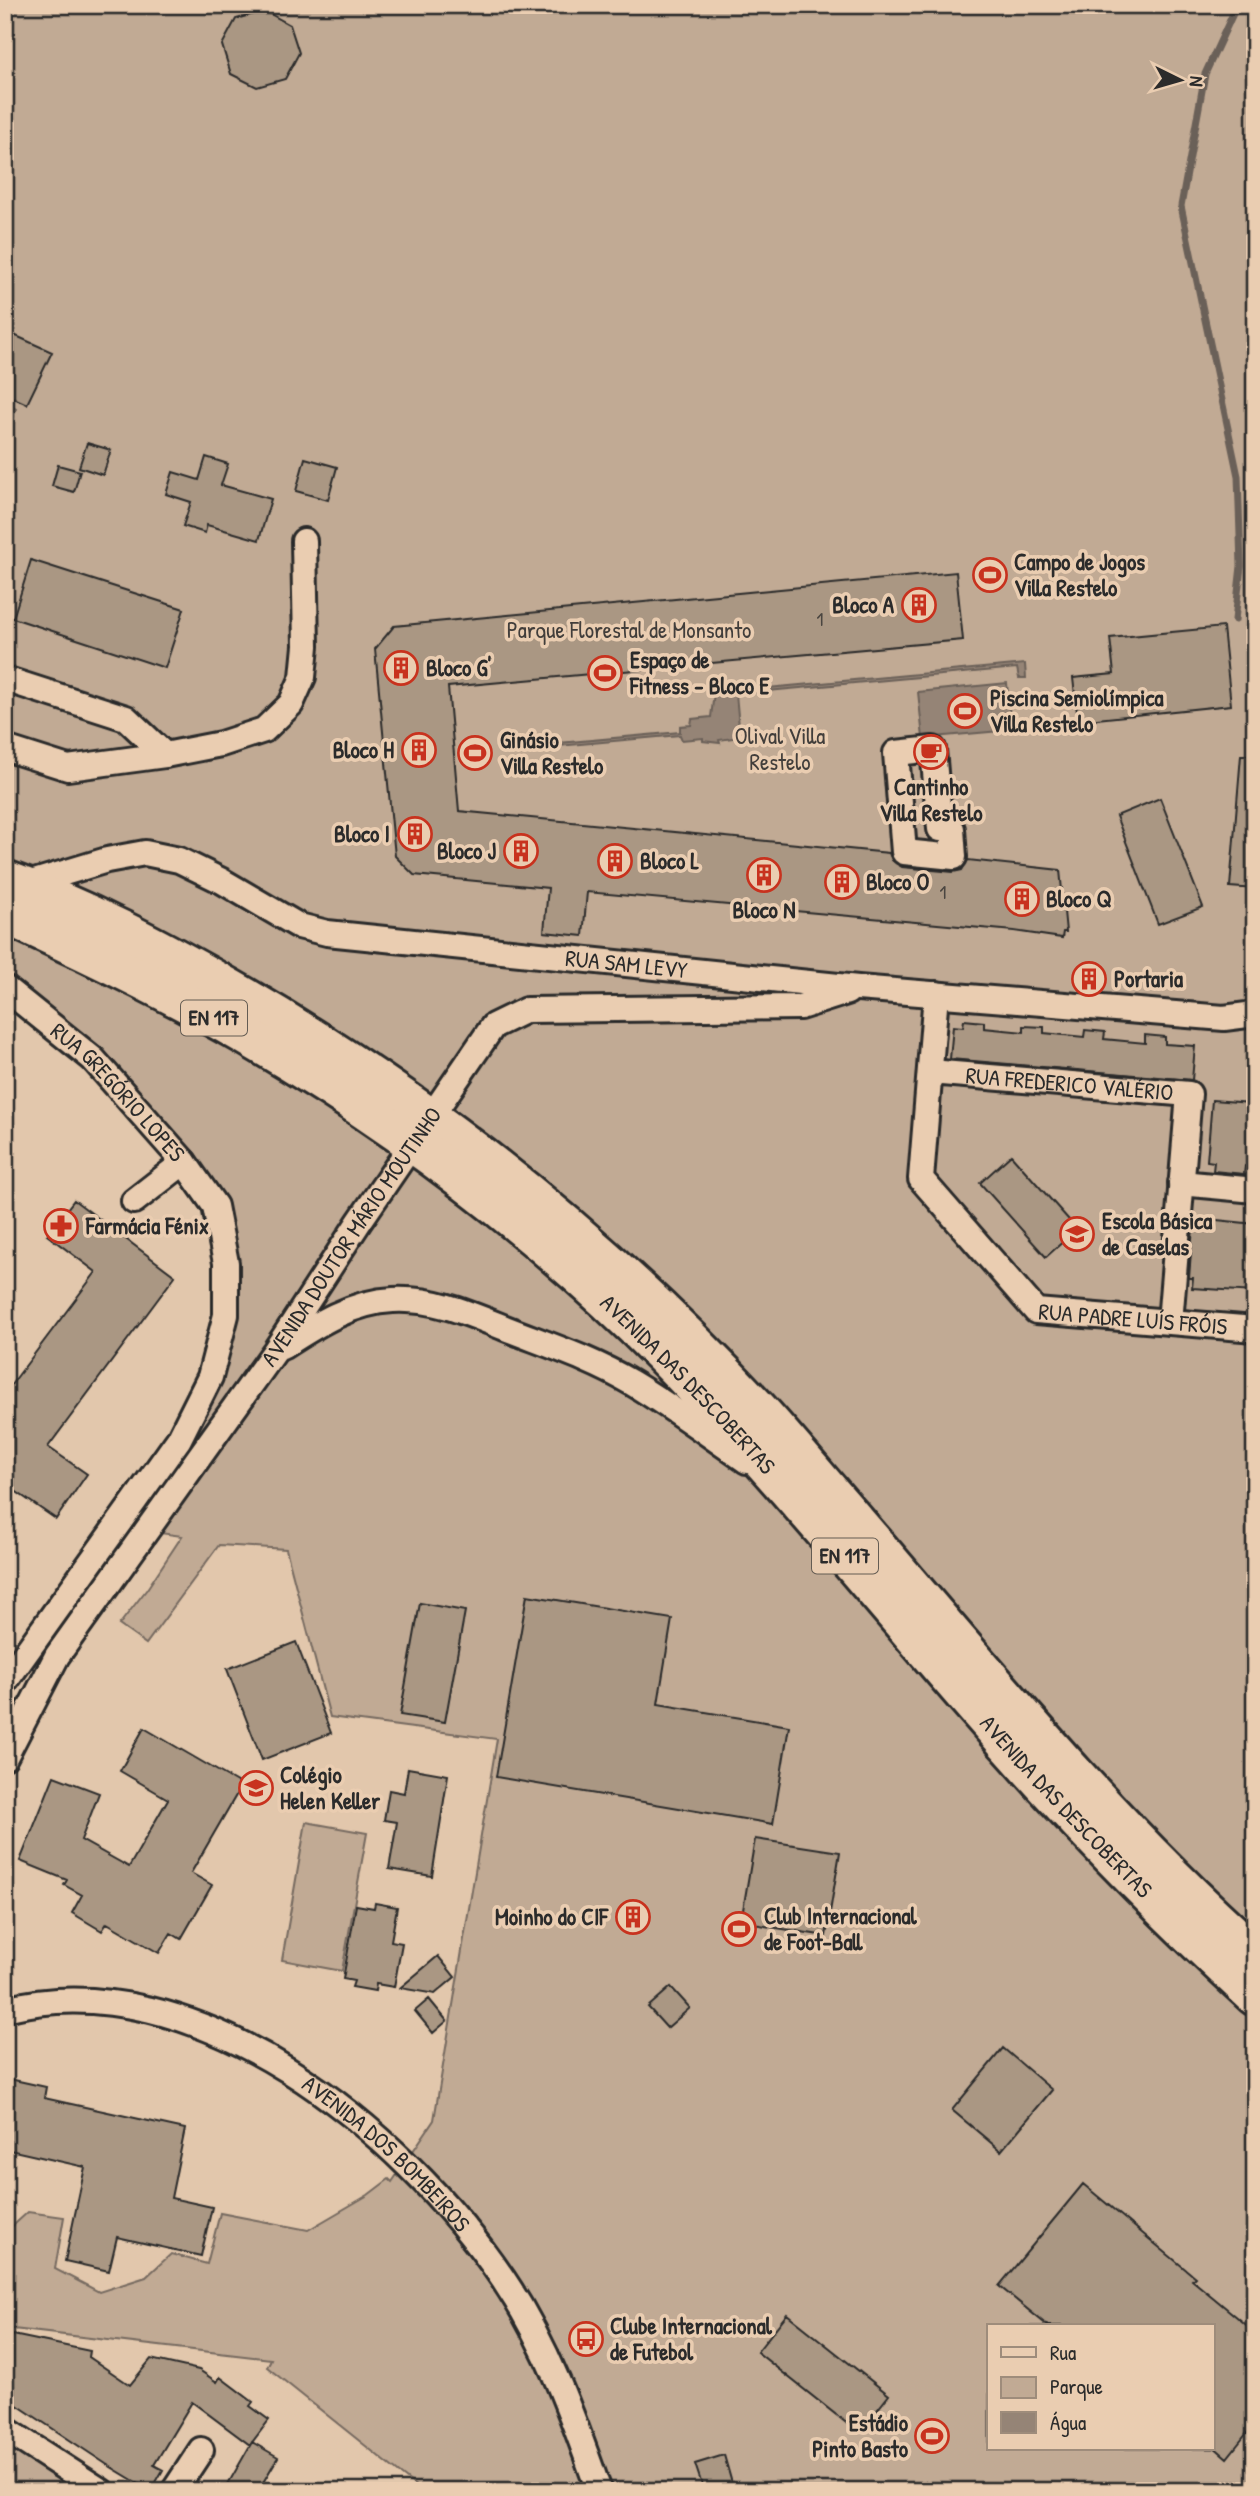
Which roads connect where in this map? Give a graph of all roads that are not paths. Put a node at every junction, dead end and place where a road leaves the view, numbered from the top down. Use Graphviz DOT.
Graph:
graph roads {
  1 [pos="304,541"];
  2 [pos="5,679"];
  3 [pos="5,748"];
  4 [pos="933,749"];
  5 [pos="165,755"];
  6 [pos="9,894"];
  7 [pos="6,988"];
  8 [pos="858,988"];
  9 [pos="936,994"];
  10 [pos="1255,1014"];
  11 [pos="930,1072"];
  12 [pos="420,1129"];
  13 [pos="184,1162"];
  14 [pos="1181,1183"];
  15 [pos="1255,1190"];
  16 [pos="134,1201"];
  17 [pos="1170,1322"];
  18 [pos="1255,1329"];
  19 [pos="222,1335"];
  20 [pos="269,1360"];
  21 [pos="786,1487"];
  22 [pos="5,1682"];
  23 [pos="5,1757"];
  24 [pos="1255,1954"];
  25 [pos="1255,1996"];
  26 [pos="12,2005"];
  27 [pos="5,2429"];
  28 [pos="201,2450"];
  29 [pos="101,2491"];
  30 [pos="174,2491"];
  31 [pos="599,2491"];
  1 -- 5 [label="street"];
  2 -- 5 [label="street"];
  3 -- 5 [label="street"];
  4 -- 4 [label="street"];
  6 -- 8 [label="street, RUA SAM LEVY"];
  6 -- 12 [label="main road, AVENIDA DAS DESCOBERTAS"];
  7 -- 13 [label="street, RUA GREGÓRIO LOPES"];
  8 -- 9 [label="street, RUA SAM LEVY"];
  8 -- 12 [label="street, AVENIDA DOUTOR MÁRIO MOUTINHO"];
  9 -- 10 [label="street, RUA SAM LEVY"];
  9 -- 11 [label="street, RUA PADRE LUÍS FRÓIS"];
  11 -- 14 [label="street, RUA FREDERICO VALÉRIO"];
  11 -- 17 [label="street, RUA PADRE LUÍS FRÓIS"];
  12 -- 20 [label="street, AVENIDA DOUTOR MÁRIO MOUTINHO"];
  12 -- 21 [label="main road, AVENIDA DAS DESCOBERTAS / EN 117"];
  12 -- 24 [label="main road, AVENIDA DAS DESCOBERTAS"];
  13 -- 16 [label="street"];
  13 -- 19 [label="street, RUA GREGÓRIO LOPES"];
  14 -- 15 [label="street"];
  14 -- 17 [label="street, RUA FREDERICO VALÉRIO"];
  17 -- 18 [label="street, RUA PADRE LUÍS FRÓIS"];
  19 -- 20 [label="street"];
  19 -- 22 [label="street"];
  20 -- 21 [label="street"];
  20 -- 23 [label="street, AVENIDA DOUTOR MÁRIO MOUTINHO"];
  21 -- 25 [label="main road, AVENIDA DAS DESCOBERTAS / EN 117"];
  26 -- 31 [label="street, AVENIDA DOS BOMBEIROS"];
  27 -- 29 [label="street"];
  28 -- 30 [label="street"];
}
